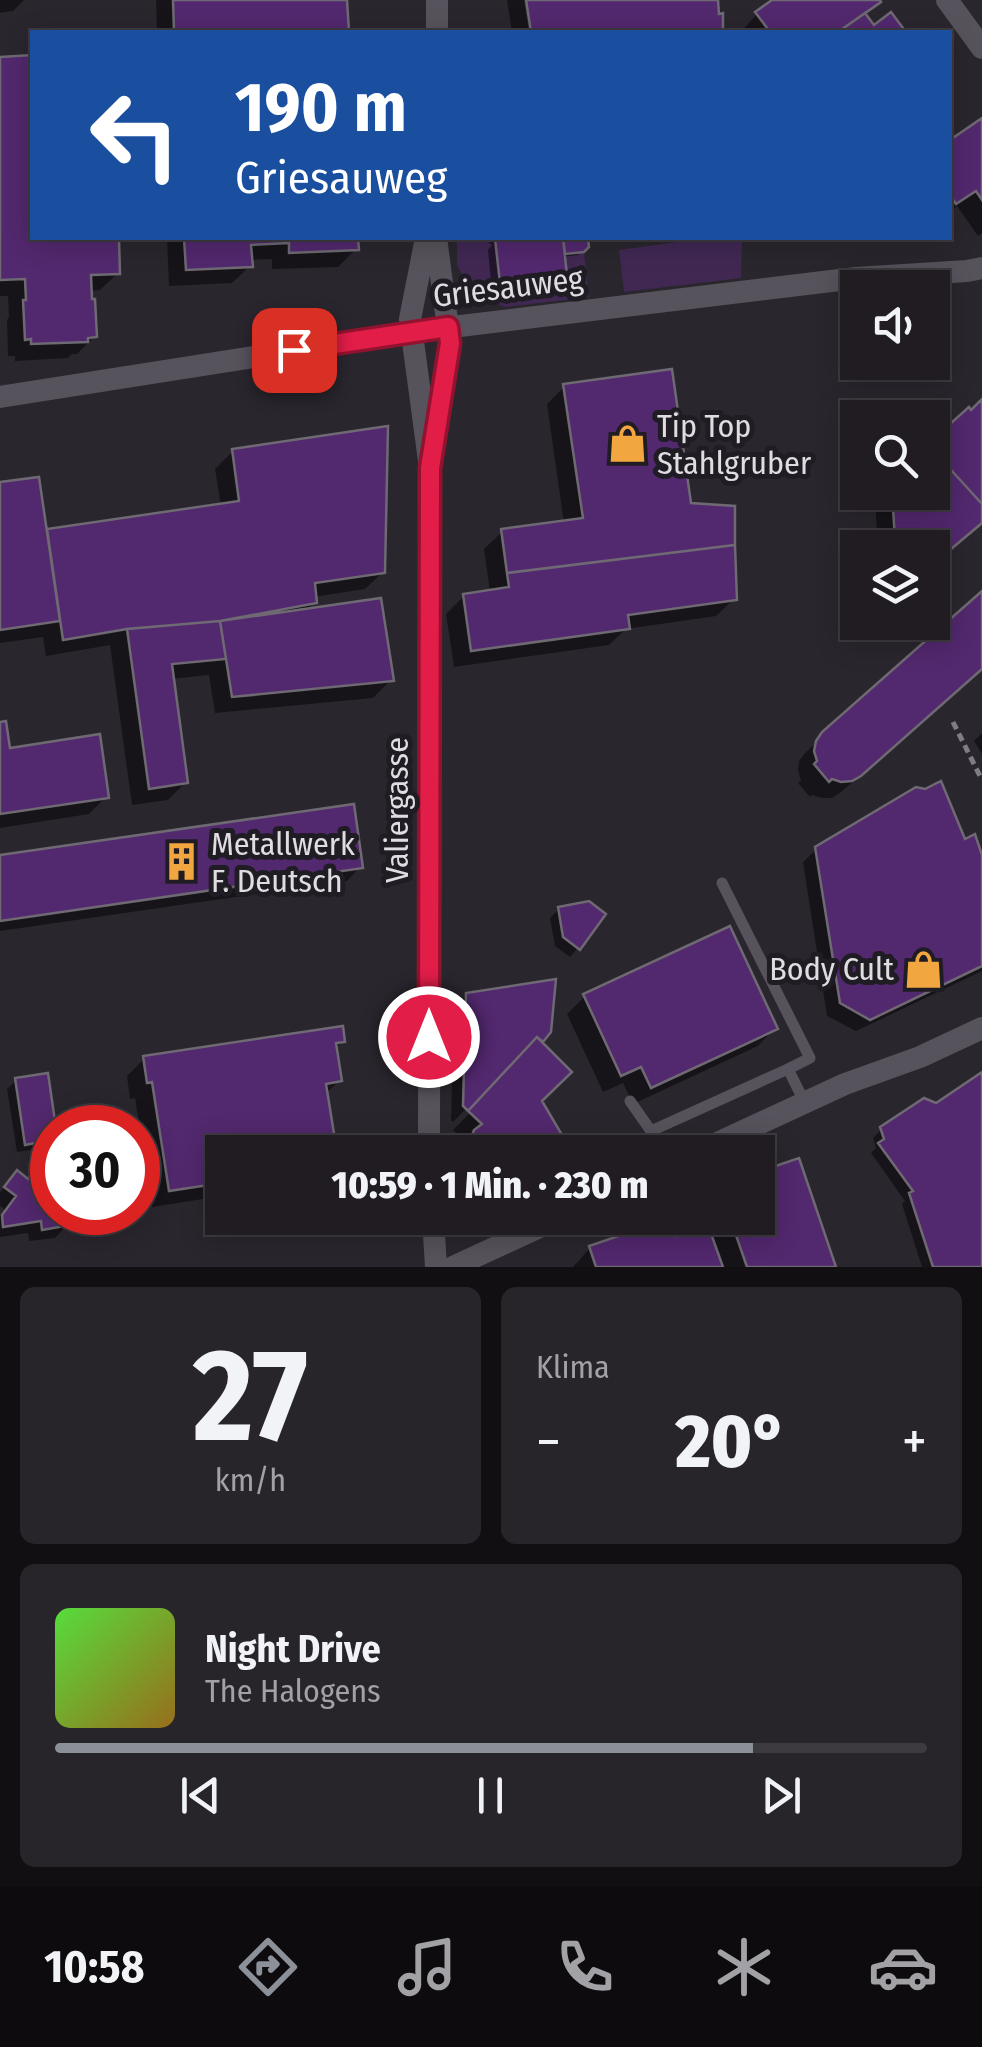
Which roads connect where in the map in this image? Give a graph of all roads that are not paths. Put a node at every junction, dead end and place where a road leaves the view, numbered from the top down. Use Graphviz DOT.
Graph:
graph roads {
  1 [pos="437,0"];
  2 [pos="946,0"];
  3 [pos="436,30"];
  4 [pos="982,48"];
  5 [pos="426,240"];
  6 [pos="436,240"];
  7 [pos="977,270"];
  8 [pos="448,327"];
  9 [pos="412,332"];
  10 [pos="0,397"];
  11 [pos="430,468"];
  12 [pos="722,884"];
  13 [pos="982,1028"];
  14 [pos="788,1069"];
  15 [pos="630,1101"];
  16 [pos="804,1102"];
  17 [pos="429,1135"];
  18 [pos="734,1135"];
  19 [pos="434,1235"];
  20 [pos="522,1235"];
  21 [pos="436,1267"];
  22 [pos="453,1267"];
  1 -- 3 [label="street"];
  2 -- 4 [label="street"];
  5 -- 9 [label="street, Valiergasse"];
  6 -- 8 [label="street, Valiergasse"];
  7 -- 8 [label="street, Griesauweg"];
  8 -- 9 [label="street, Griesauweg"];
  8 -- 11 [label="street, Valiergasse"];
  9 -- 10 [label="street, Griesauweg"];
  9 -- 11 [label="street, Valiergasse"];
  11 -- 17 [label="street, Valiergasse"];
  12 -- 14 [label="lane"];
  13 -- 16 [label="street"];
  14 -- 15 [label="lane"];
  14 -- 16 [label="lane"];
  16 -- 18 [label="street"];
  19 -- 21 [label="street"];
  20 -- 22 [label="street"];
}
